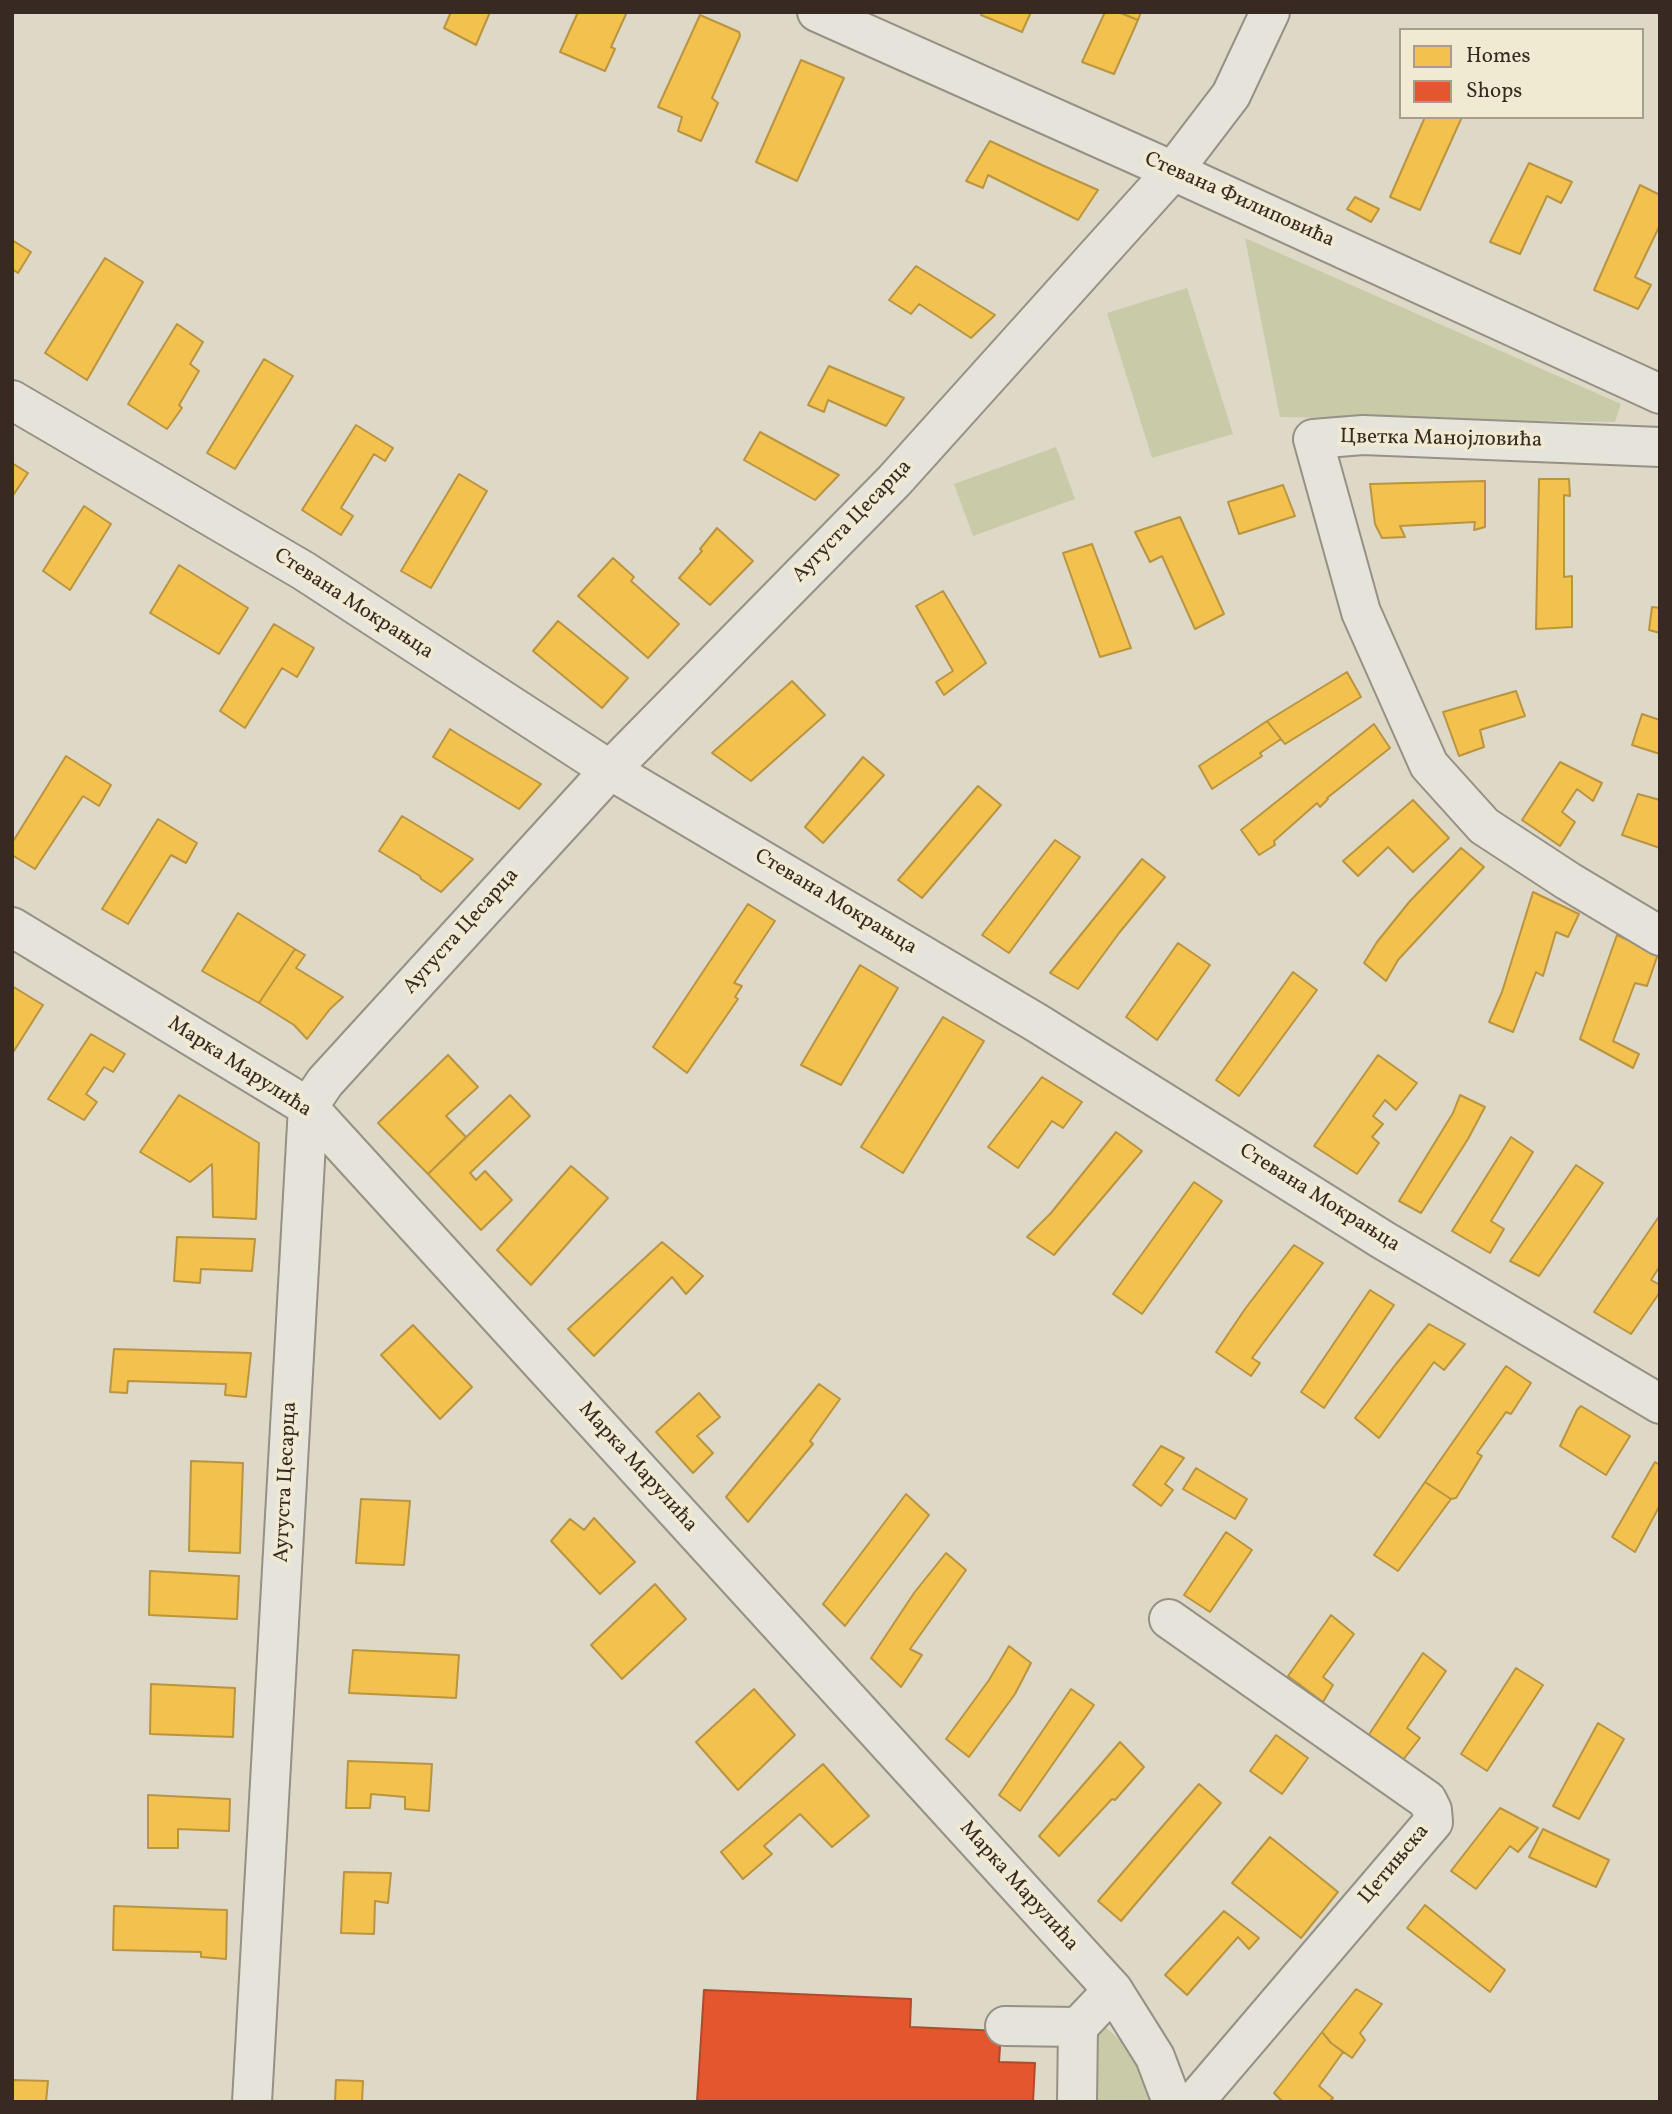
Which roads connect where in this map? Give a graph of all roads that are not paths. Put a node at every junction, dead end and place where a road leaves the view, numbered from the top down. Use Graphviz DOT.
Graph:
graph roads {
  1 [pos="817,12"];
  2 [pos="1270,12"];
  3 [pos="1173,170"];
  4 [pos="1660,394"];
  5 [pos="12,400"];
  6 [pos="1660,447"];
  7 [pos="610,770"];
  8 [pos="1656,920"];
  9 [pos="12,927"];
  10 [pos="308,1107"];
  11 [pos="1660,1404"];
  12 [pos="1169,1619"];
  13 [pos="1113,1990"];
  14 [pos="1005,2026"];
  15 [pos="1078,2027"];
  16 [pos="252,2102"];
  17 [pos="1077,2102"];
  18 [pos="1172,2102"];
  19 [pos="1194,2102"];
  1 -- 3 [label="street, Стевана Филиповића"];
  2 -- 3 [label="street, Аугуста Цесарца"];
  3 -- 4 [label="street, Стевана Филиповића"];
  3 -- 7 [label="street, Аугуста Цесарца"];
  5 -- 7 [label="street, Стевана Мокрањца"];
  6 -- 8 [label="street, Цветка Манојловића"];
  7 -- 10 [label="street, Аугуста Цесарца"];
  7 -- 11 [label="street, Стевана Мокрањца"];
  9 -- 10 [label="street, Марка Марулића"];
  10 -- 13 [label="street, Марка Марулића"];
  10 -- 16 [label="street, Аугуста Цесарца"];
  12 -- 19 [label="street, Цетињска"];
  13 -- 15 [label="street"];
  13 -- 18 [label="street, Марка Марулића"];
  14 -- 15 [label="street"];
  15 -- 17 [label="street"];
}
